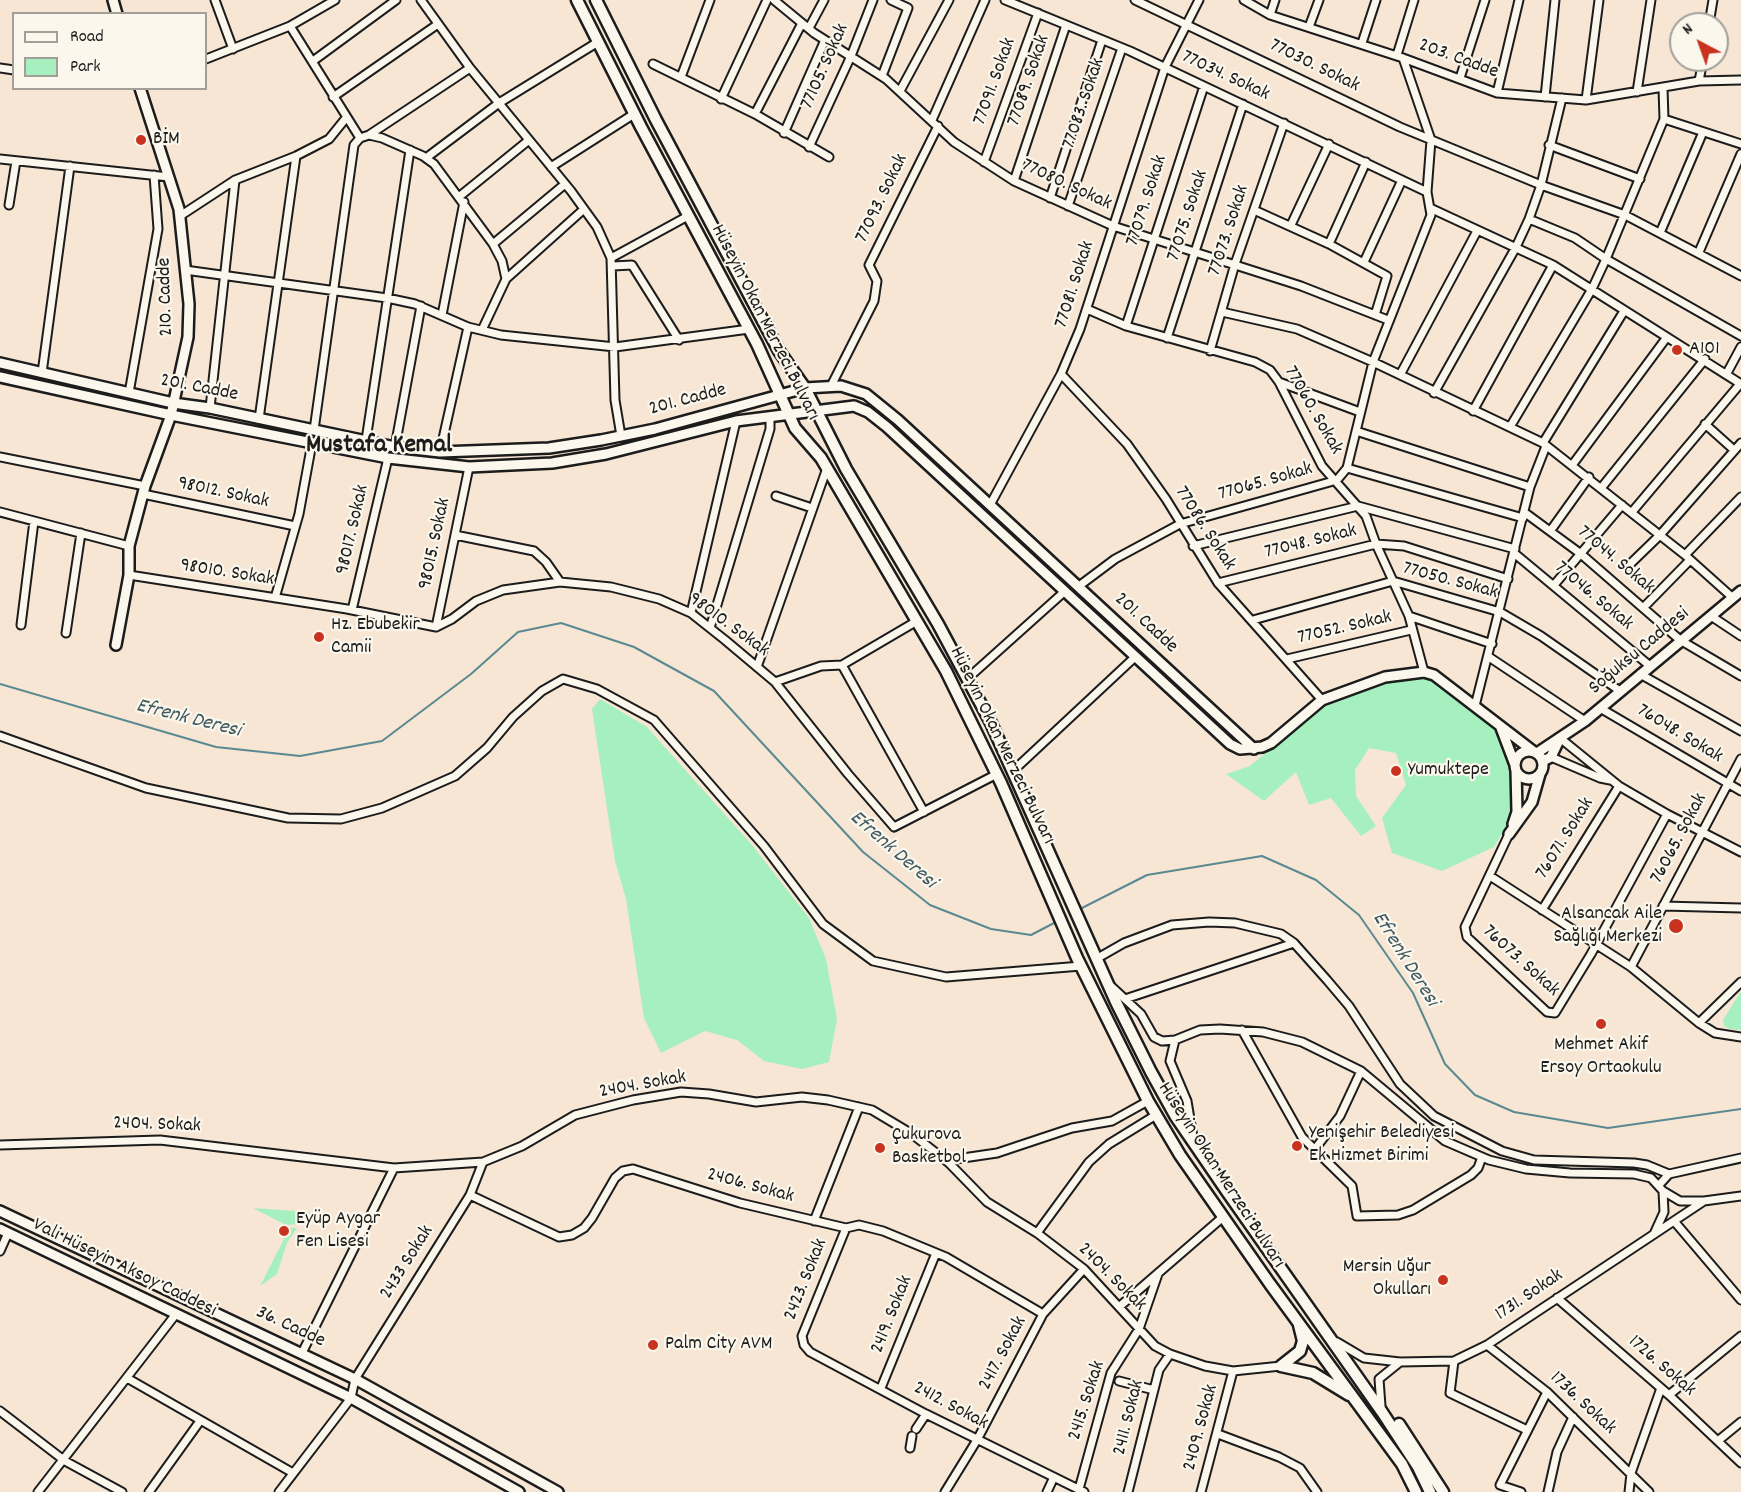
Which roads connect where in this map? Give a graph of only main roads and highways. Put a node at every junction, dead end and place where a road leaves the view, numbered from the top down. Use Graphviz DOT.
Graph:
graph roads {
  1 [pos="578,0"];
  2 [pos="596,0"];
  3 [pos="141,90"];
  4 [pos="0,363"];
  5 [pos="0,377"];
  6 [pos="805,388"];
  7 [pos="780,395"];
  8 [pos="173,403"];
  9 [pos="815,409"];
  10 [pos="789,414"];
  11 [pos="171,415"];
  12 [pos="1741,591"];
  13 [pos="116,645"];
  14 [pos="1502,728"];
  15 [pos="1560,738"];
  16 [pos="1254,749"];
  17 [pos="1541,756"];
  18 [pos="1515,767"];
  19 [pos="1540,774"];
  20 [pos="0,1211"];
  21 [pos="4,1231"];
  22 [pos="1298,1319"];
  23 [pos="1359,1402"];
  24 [pos="1382,1412"];
  25 [pos="1387,1445"];
  26 [pos="519,1492"];
  27 [pos="558,1492"];
  28 [pos="1409,1492"];
  29 [pos="1416,1492"];
  30 [pos="1430,1492"];
  31 [pos="1443,1492"];
  1 -- 7 [label="main road, Hüseyin Okan Merzeci Bulvarı"];
  2 -- 6 [label="main road, Hüseyin Okan Merzeci Bulvarı"];
  3 -- 8 [label="main road, 210. Cadde"];
  4 -- 8 [label="main road, 201. Cadde"];
  5 -- 11 [label="main road, 201. Cadde"];
  6 -- 7 [label="main road, 201. Cadde"];
  6 -- 9 [label="main road, Hüseyin Okan Merzeci Bulvarı"];
  6 -- 16 [label="main road, 201. Cadde"];
  7 -- 8 [label="main road, 201. Cadde"];
  7 -- 10 [label="main road, Hüseyin Okan Merzeci Bulvarı"];
  8 -- 11 [label="main road, 210. Cadde"];
  9 -- 10 [label="main road, 201. Cadde"];
  9 -- 16 [label="main road, 201. Cadde"];
  9 -- 24 [label="main road, Hüseyin Okan Merzeci Bulvarı"];
  10 -- 11 [label="main road, 201. Cadde"];
  10 -- 22 [label="main road, Hüseyin Okan Merzeci Bulvarı"];
  11 -- 13 [label="main road, 210. Cadde"];
  12 -- 15 [label="main road, Soğuksu Caddesi"];
  14 -- 16 [label="main road"];
  14 -- 17 [label="main road"];
  14 -- 18 [label="main road"];
  15 -- 17 [label="main road"];
  15 -- 17 [label="main road, Soğuksu Caddesi"];
  17 -- 18 [label="main road, Soğuksu Caddesi"];
  17 -- 19 [label="main road"];
  18 -- 19 [label="main road"];
  18 -- 19 [label="main road"];
  20 -- 27 [label="main road, 36. Cadde"];
  21 -- 26 [label="main road, Vali Hüseyin Aksoy Caddesi"];
  22 -- 23 [label="main road, Hüseyin Okan Merzeci Bulvarı"];
  22 -- 23 [label="main road"];
  23 -- 25 [label="main road, Hüseyin Okan Merzeci Bulvarı"];
  24 -- 30 [label="main road, Hüseyin Okan Merzeci Bulvarı"];
  24 -- 31 [label="main road"];
  25 -- 28 [label="main road"];
  25 -- 29 [label="main road, Hüseyin Okan Merzeci Bulvarı"];
}
